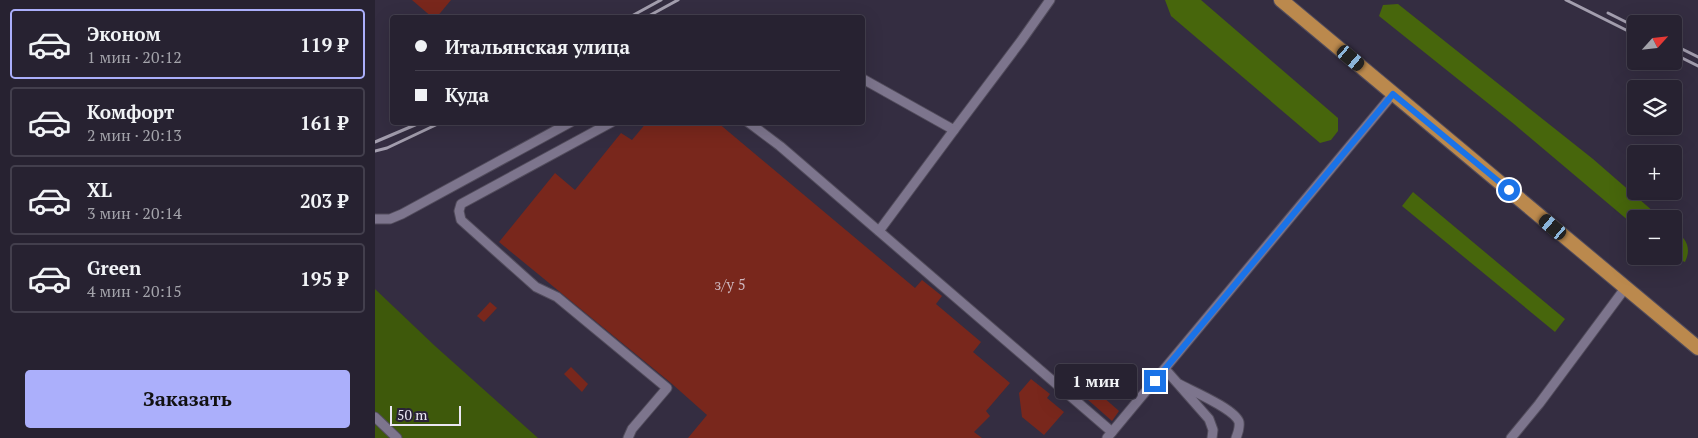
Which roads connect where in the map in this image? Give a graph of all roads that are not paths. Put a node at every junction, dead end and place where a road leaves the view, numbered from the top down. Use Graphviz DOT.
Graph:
graph roads {
  1 [pos="1050,0"];
  2 [pos="1281,0"];
  3 [pos="865,80"];
  4 [pos="1393,94"];
  5 [pos="565,125"];
  6 [pos="606,125"];
  7 [pos="752,125"];
  8 [pos="953,130"];
  9 [pos="375,218"];
  10 [pos="879,231"];
  11 [pos="1626,287"];
  12 [pos="1698,348"];
  13 [pos="1165,369"];
  14 [pos="1179,384"];
  15 [pos="375,417"];
  16 [pos="1110,435"];
  17 [pos="397,438"];
  18 [pos="628,438"];
  19 [pos="1212,438"];
  20 [pos="1236,438"];
  21 [pos="1511,438"];
  1 -- 8 [label="street"];
  2 -- 4 [label="highway"];
  3 -- 8 [label="street"];
  4 -- 11 [label="highway"];
  4 -- 13 [label="street"];
  5 -- 9 [label="street"];
  6 -- 18 [label="street"];
  7 -- 10 [label="street"];
  8 -- 10 [label="street"];
  10 -- 16 [label="street"];
  11 -- 12 [label="highway"];
  11 -- 21 [label="street"];
  13 -- 14 [label="street"];
  13 -- 16 [label="street"];
  14 -- 19 [label="street"];
  14 -- 20 [label="street"];
  15 -- 17 [label="street"];
}
